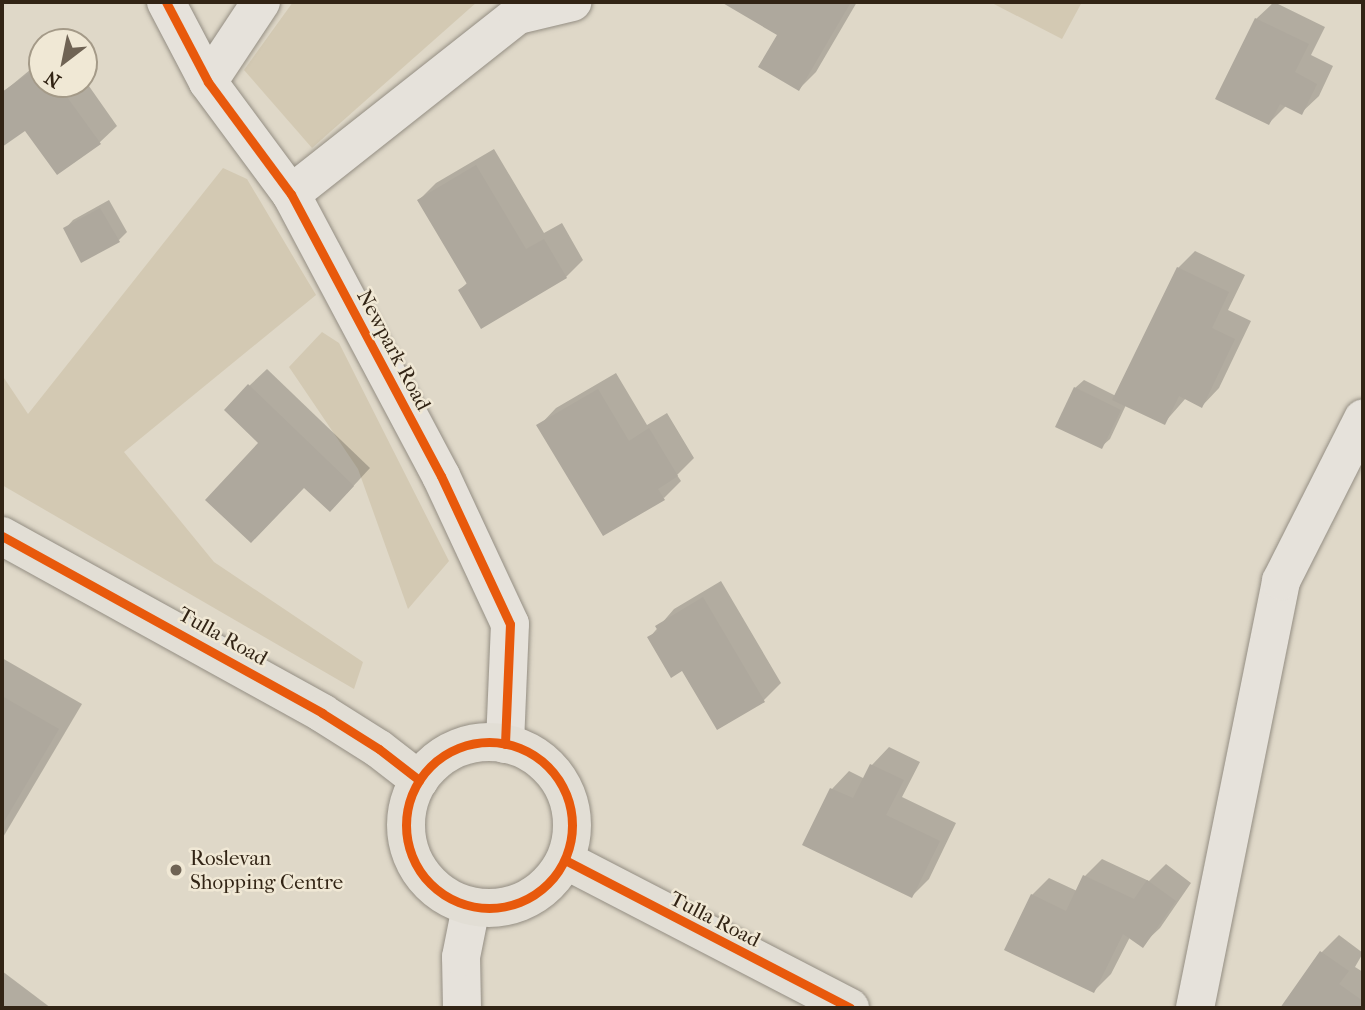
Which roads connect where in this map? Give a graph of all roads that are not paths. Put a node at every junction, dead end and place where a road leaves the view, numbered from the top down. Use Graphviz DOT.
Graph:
graph roads {
  1 [pos="166,2"];
  2 [pos="261,2"];
  3 [pos="572,2"];
  4 [pos="208,82"];
  5 [pos="291,194"];
  6 [pos="1363,419"];
  7 [pos="2,536"];
  8 [pos="505,744"];
  9 [pos="419,780"];
  10 [pos="565,860"];
  11 [pos="471,907"];
  12 [pos="461,1008"];
  13 [pos="850,1008"];
  14 [pos="1195,1008"];
  1 -- 4 [label="street, Newpark Road"];
  2 -- 4 [label="street"];
  3 -- 5 [label="street"];
  4 -- 5 [label="street, Newpark Road"];
  5 -- 8 [label="street, Newpark Road"];
  6 -- 14 [label="street"];
  7 -- 9 [label="main road, Tulla Road"];
  8 -- 9 [label="main road"];
  8 -- 10 [label="main road"];
  9 -- 11 [label="main road"];
  10 -- 11 [label="main road"];
  10 -- 13 [label="main road, Tulla Road"];
  11 -- 12 [label="street"];
}
